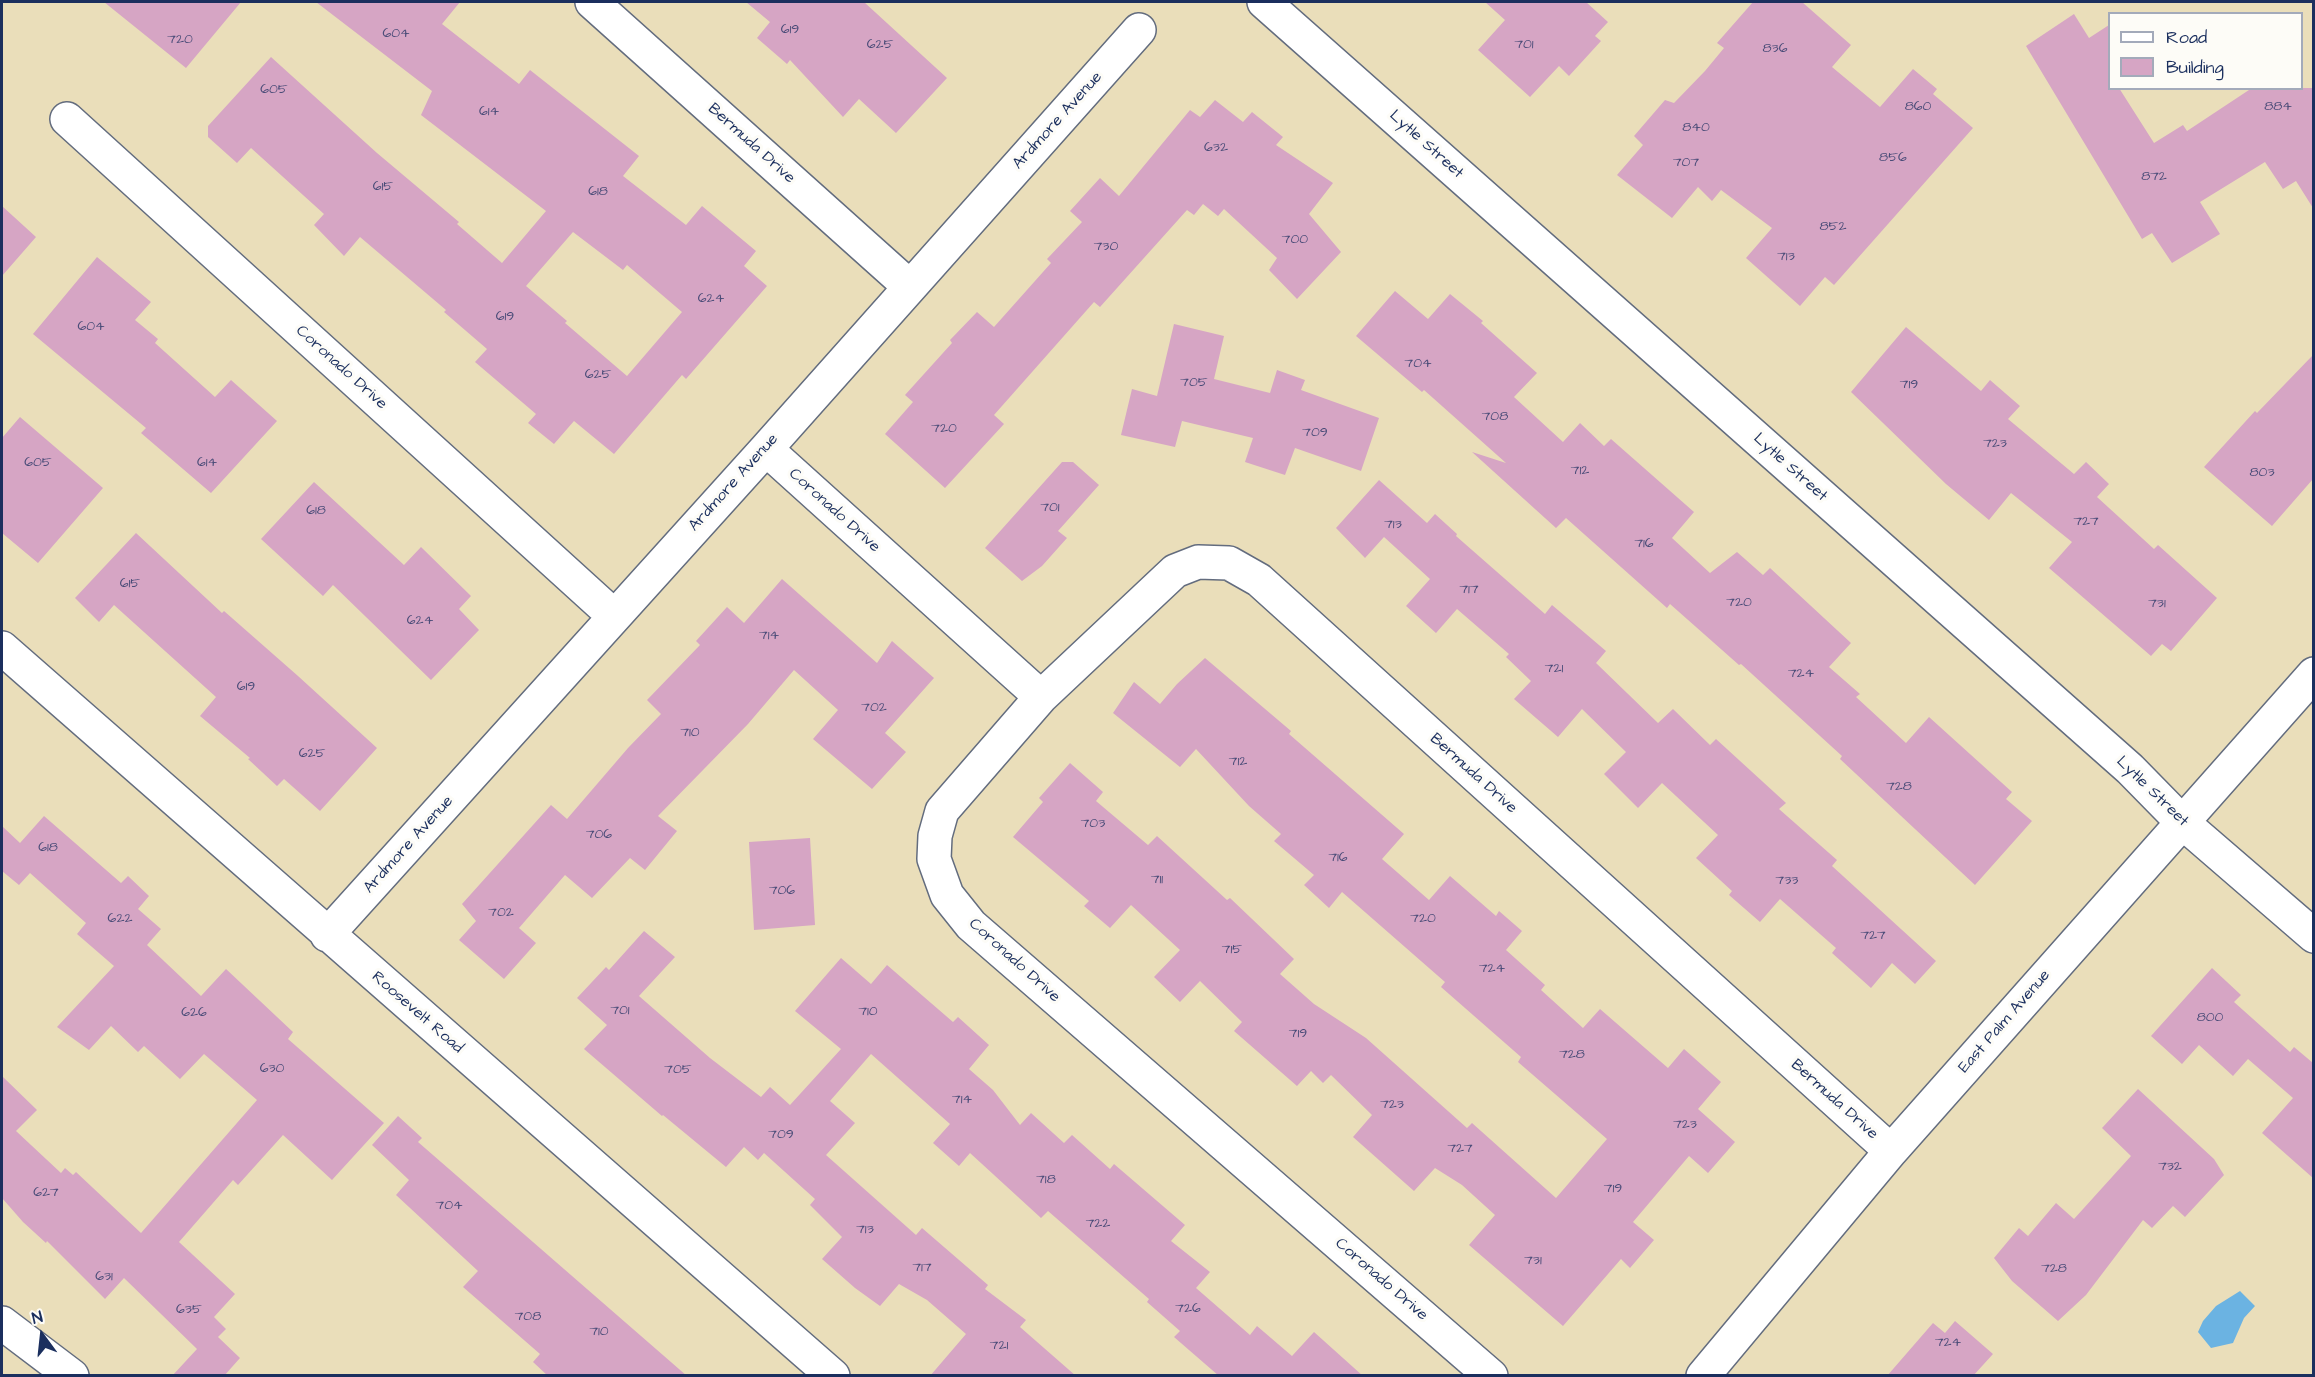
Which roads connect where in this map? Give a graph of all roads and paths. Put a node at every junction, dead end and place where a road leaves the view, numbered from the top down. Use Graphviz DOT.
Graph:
graph roads {
  1 [pos="592,2"];
  2 [pos="1264,2"];
  3 [pos="1139,30"];
  4 [pos="68,119"];
  5 [pos="910,287"];
  6 [pos="766,449"];
  7 [pos="614,616"];
  8 [pos="2,648"];
  9 [pos="2313,674"];
  10 [pos="1041,697"];
  11 [pos="2181,822"];
  12 [pos="327,935"];
  13 [pos="2313,936"];
  14 [pos="1892,1151"];
  15 [pos="3,1326"];
  16 [pos="72,1376"];
  17 [pos="833,1376"];
  18 [pos="1491,1376"];
  19 [pos="1703,1376"];
  1 -- 5 [label="street, Bermuda Drive"];
  2 -- 11 [label="street, Lytle Street"];
  3 -- 5 [label="street, Ardmore Avenue"];
  4 -- 7 [label="street, Coronado Drive"];
  5 -- 6 [label="street, Ardmore Avenue"];
  6 -- 7 [label="street, Ardmore Avenue"];
  6 -- 10 [label="street, Coronado Drive"];
  7 -- 12 [label="street, Ardmore Avenue"];
  8 -- 12 [label="street, Roosevelt Road"];
  9 -- 11 [label="street, East Palm Avenue"];
  10 -- 14 [label="street, Bermuda Drive"];
  10 -- 18 [label="street, Coronado Drive"];
  11 -- 13 [label="street, Lytle Street"];
  11 -- 14 [label="street, East Palm Avenue"];
  12 -- 17 [label="street, Roosevelt Road"];
  14 -- 19 [label="street, East Palm Avenue"];
  15 -- 16 [label="street"];
}
